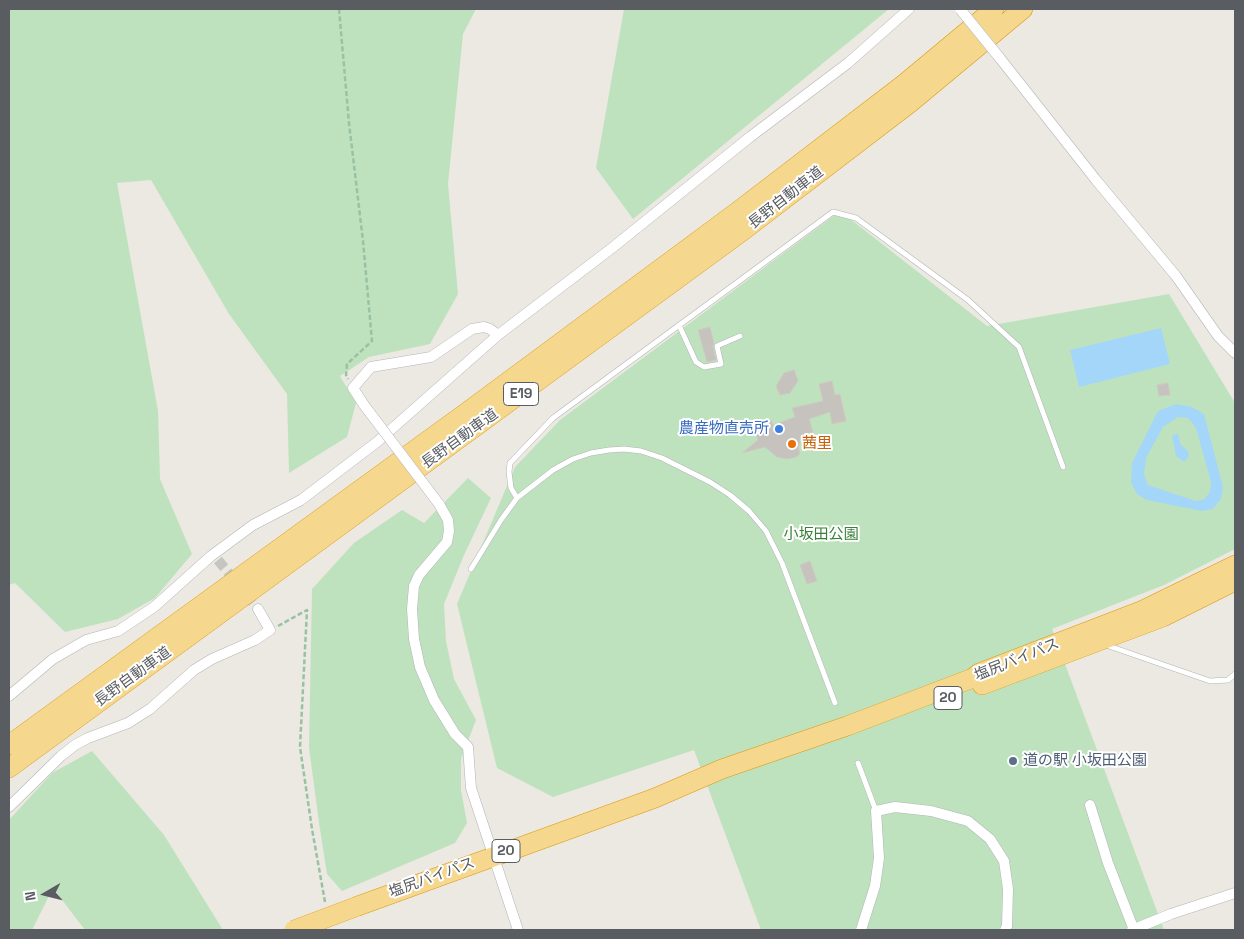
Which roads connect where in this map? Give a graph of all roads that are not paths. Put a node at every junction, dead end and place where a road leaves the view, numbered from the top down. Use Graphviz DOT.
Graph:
graph roads {
  1 [pos="909,9"];
  2 [pos="960,9"];
  3 [pos="994,9"];
  4 [pos="1023,9"];
  5 [pos="679,325"];
  6 [pos="498,335"];
  7 [pos="740,336"];
  8 [pos="1235,353"];
  9 [pos="1063,467"];
  10 [pos="517,498"];
  11 [pos="1235,566"];
  12 [pos="471,569"];
  13 [pos="1235,581"];
  14 [pos="258,609"];
  15 [pos="1095,644"];
  16 [pos="1235,674"];
  17 [pos="9,696"];
  18 [pos="835,703"];
  19 [pos="9,745"];
  20 [pos="858,763"];
  21 [pos="9,768"];
  22 [pos="654,798"];
  23 [pos="1090,805"];
  24 [pos="9,807"];
  25 [pos="876,811"];
  26 [pos="494,855"];
  27 [pos="1235,893"];
  28 [pos="294,930"];
  29 [pos="518,930"];
  30 [pos="861,930"];
  31 [pos="1005,930"];
  32 [pos="1133,930"];
  1 -- 6 [label="street"];
  2 -- 8 [label="street, bridge"];
  3 -- 19 [label="highway, 長野自動車道 / E19"];
  4 -- 21 [label="highway, 長野自動車道 / E19"];
  5 -- 7 [label="lane"];
  5 -- 9 [label="lane"];
  5 -- 10 [label="lane"];
  6 -- 17 [label="street"];
  6 -- 26 [label="street, bridge"];
  10 -- 12 [label="lane"];
  10 -- 18 [label="lane"];
  11 -- 22 [label="highway, 塩尻バイパス / 20"];
  13 -- 15 [label="highway, 塩尻バイパス / 20"];
  14 -- 24 [label="street"];
  15 -- 16 [label="lane"];
  15 -- 22 [label="highway, 塩尻バイパス / 20"];
  20 -- 25 [label="lane"];
  22 -- 26 [label="highway, 塩尻バイパス / 20"];
  23 -- 32 [label="street"];
  25 -- 30 [label="street"];
  25 -- 31 [label="street"];
  26 -- 28 [label="highway, 塩尻バイパス / 20, bridge"];
  26 -- 29 [label="street"];
  27 -- 32 [label="street"];
}
